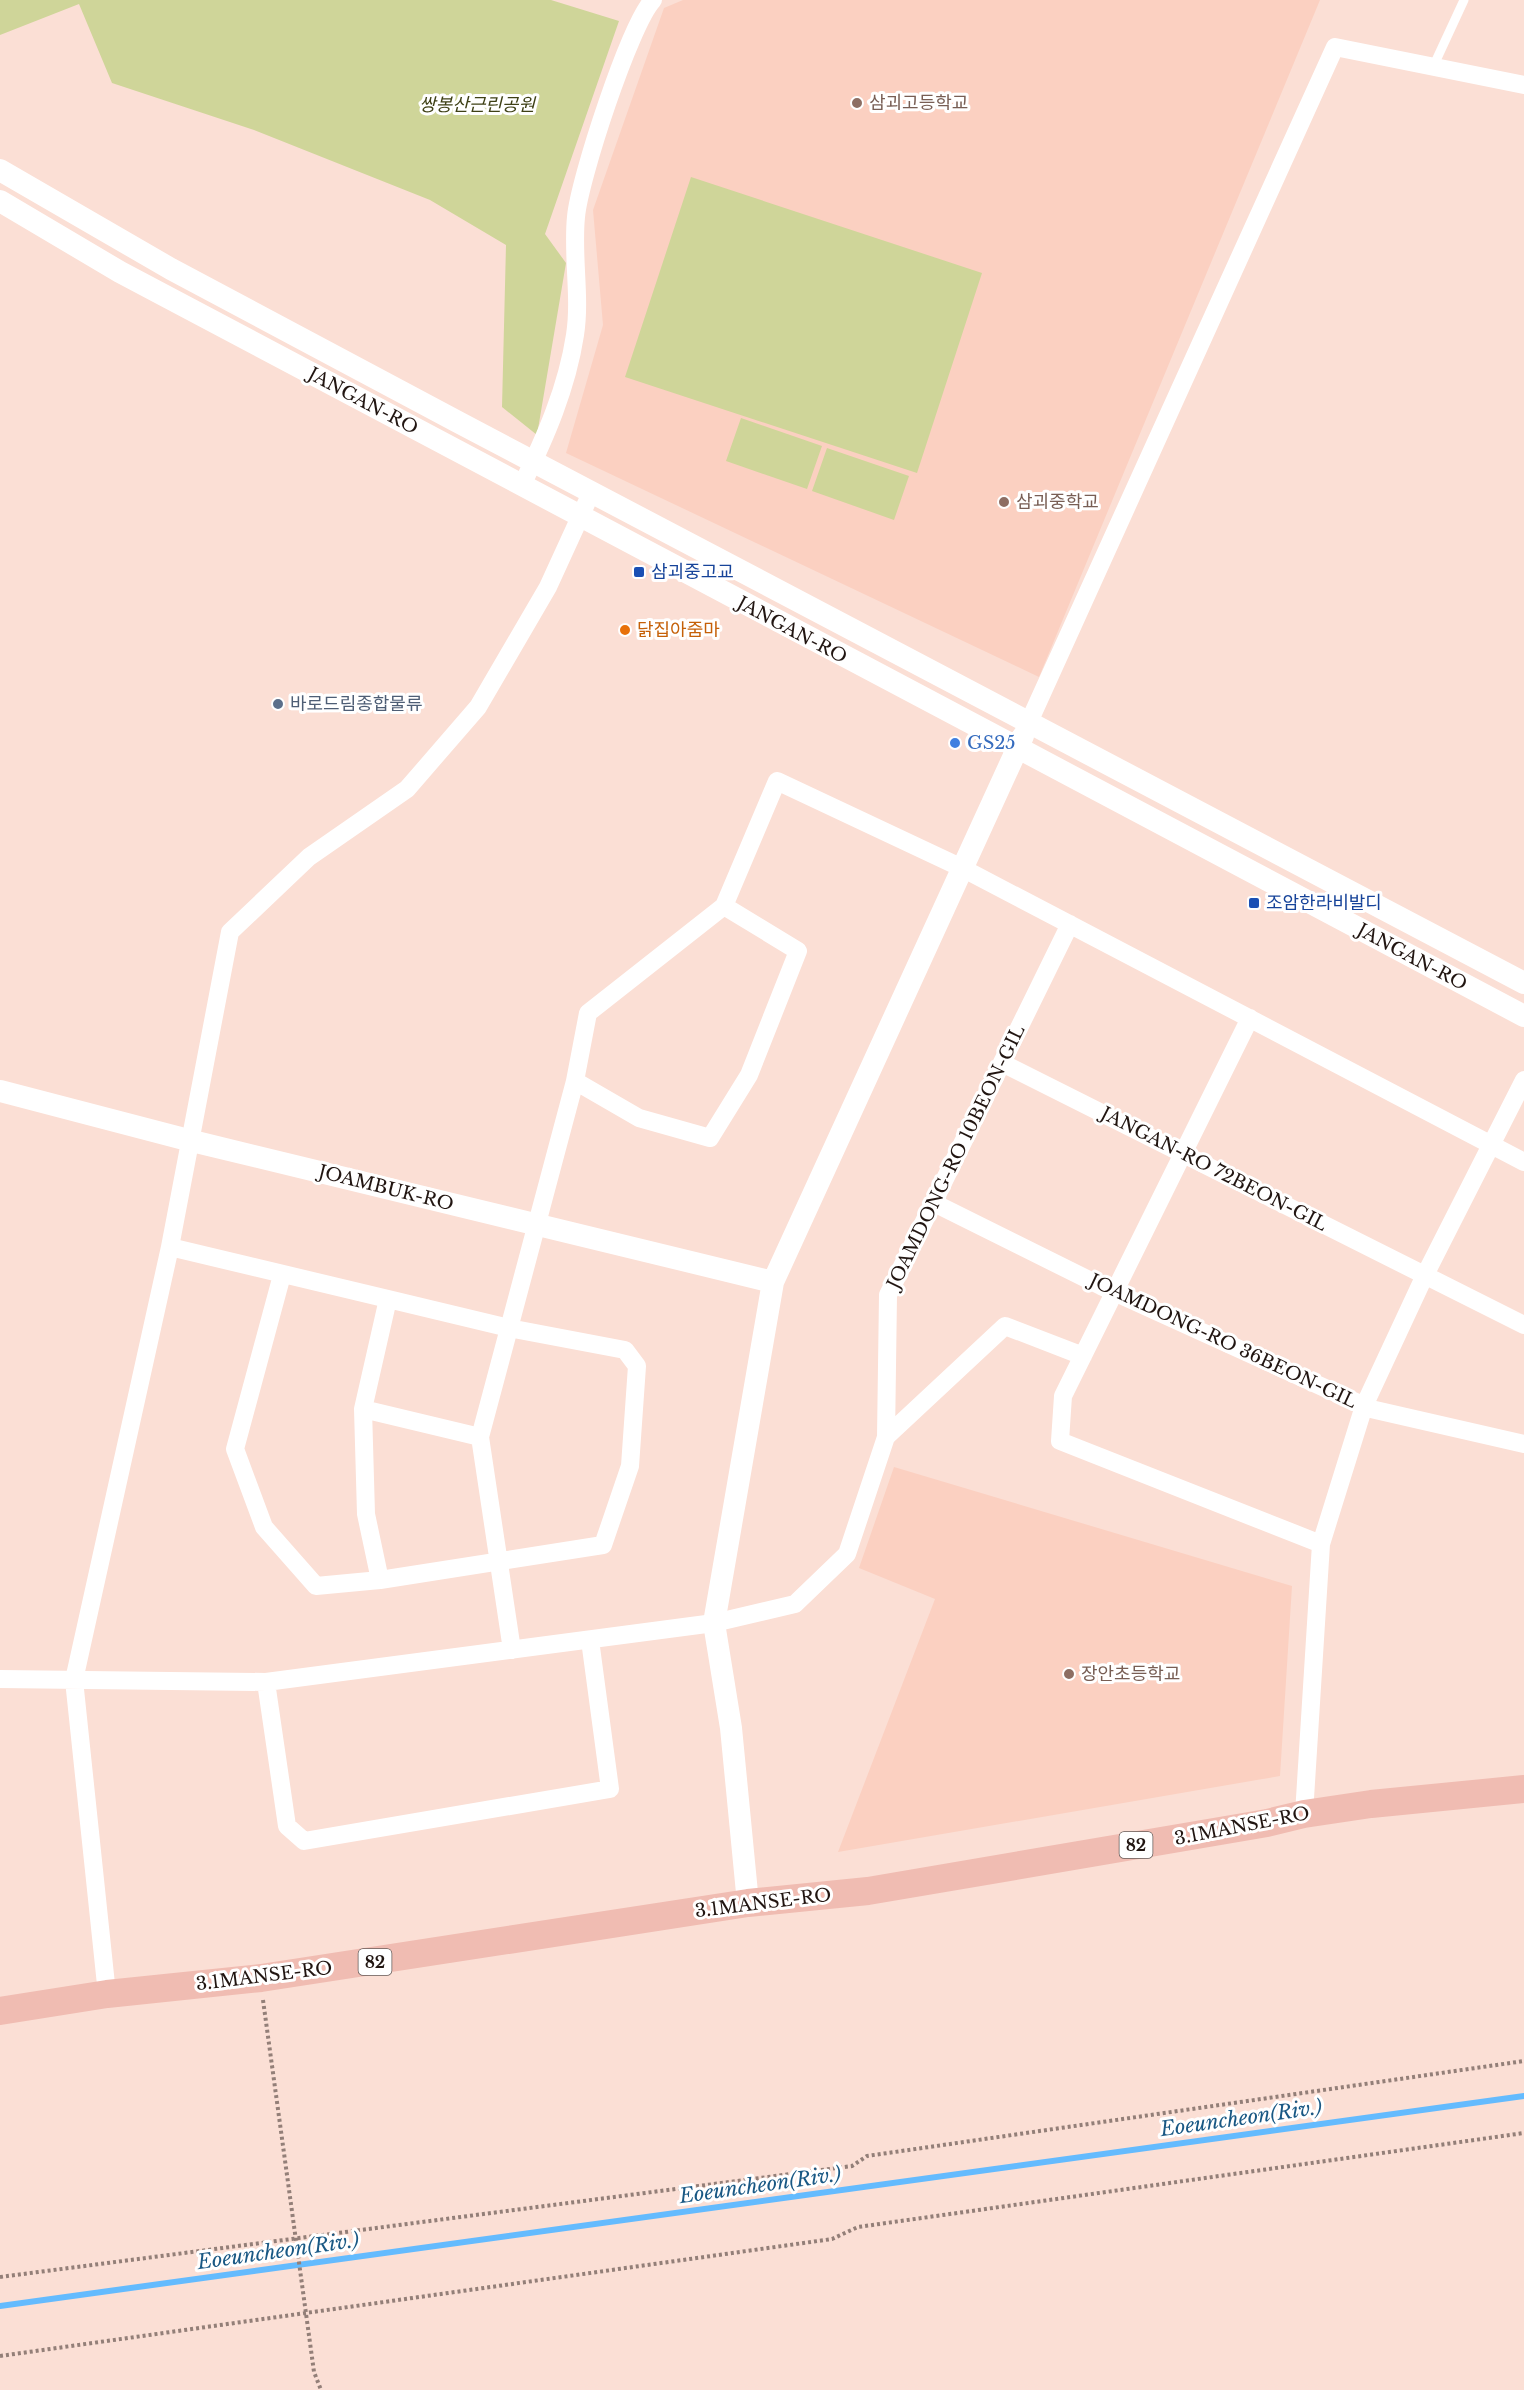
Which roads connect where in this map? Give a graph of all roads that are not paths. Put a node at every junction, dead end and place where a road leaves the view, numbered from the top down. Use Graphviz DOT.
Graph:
graph roads {
  1 [pos="653,0"];
  2 [pos="1464,0"];
  3 [pos="1433,66"];
  4 [pos="1524,85"];
  5 [pos="0,170"];
  6 [pos="0,201"];
  7 [pos="533,462"];
  8 [pos="522,485"];
  9 [pos="591,493"];
  10 [pos="580,516"];
  11 [pos="1029,722"];
  12 [pos="1017,749"];
  13 [pos="962,868"];
  14 [pos="724,906"];
  15 [pos="1070,924"];
  16 [pos="1524,983"];
  17 [pos="1524,1016"];
  18 [pos="1250,1018"];
  19 [pos="1002,1063"];
  20 [pos="575,1080"];
  21 [pos="1524,1080"];
  22 [pos="0,1091"];
  23 [pos="188,1140"];
  24 [pos="1492,1145"];
  25 [pos="1183,1154"];
  26 [pos="1524,1162"];
  27 [pos="934,1203"];
  28 [pos="535,1224"];
  29 [pos="170,1247"];
  30 [pos="282,1275"];
  31 [pos="1425,1275"];
  32 [pos="773,1282"];
  33 [pos="1114,1292"];
  34 [pos="388,1299"];
  35 [pos="1524,1325"];
  36 [pos="509,1328"];
  37 [pos="1083,1356"];
  38 [pos="1364,1406"];
  39 [pos="363,1409"];
  40 [pos="480,1437"];
  41 [pos="886,1437"];
  42 [pos="1524,1444"];
  43 [pos="1320,1544"];
  44 [pos="500,1559"];
  45 [pos="380,1580"];
  46 [pos="714,1623"];
  47 [pos="590,1640"];
  48 [pos="512,1650"];
  49 [pos="0,1679"];
  50 [pos="74,1680"];
  51 [pos="266,1682"];
  52 [pos="1524,1789"];
  53 [pos="1304,1814"];
  54 [pos="748,1903"];
  55 [pos="107,1994"];
  56 [pos="0,2011"];
  1 -- 7 [label="street"];
  2 -- 3 [label="lane"];
  3 -- 4 [label="street"];
  3 -- 11 [label="street"];
  5 -- 7 [label="street, JANGAN-RO"];
  6 -- 8 [label="street, JANGAN-RO"];
  7 -- 8 [label="street"];
  7 -- 9 [label="street, JANGAN-RO"];
  8 -- 10 [label="street, JANGAN-RO"];
  9 -- 10 [label="street"];
  9 -- 11 [label="street, JANGAN-RO"];
  10 -- 12 [label="street, JANGAN-RO"];
  10 -- 23 [label="street"];
  11 -- 12 [label="street"];
  11 -- 16 [label="street, JANGAN-RO"];
  12 -- 13 [label="street"];
  12 -- 17 [label="street, JANGAN-RO"];
  13 -- 14 [label="street"];
  13 -- 15 [label="street"];
  13 -- 32 [label="street"];
  14 -- 20 [label="street"];
  14 -- 20 [label="street"];
  15 -- 18 [label="street"];
  15 -- 19 [label="street, JOAMDONG-RO 10BEON-GIL"];
  18 -- 24 [label="street"];
  18 -- 25 [label="street"];
  19 -- 25 [label="street, JANGAN-RO 72BEON-GIL"];
  19 -- 27 [label="street, JOAMDONG-RO 10BEON-GIL"];
  20 -- 28 [label="street"];
  21 -- 24 [label="street"];
  22 -- 23 [label="street, JOAMBUK-RO"];
  23 -- 28 [label="street, JOAMBUK-RO"];
  23 -- 29 [label="street"];
  24 -- 26 [label="street"];
  24 -- 31 [label="street"];
  25 -- 31 [label="street, JANGAN-RO 72BEON-GIL"];
  25 -- 33 [label="street"];
  27 -- 33 [label="street, JOAMDONG-RO 36BEON-GIL"];
  27 -- 41 [label="street, JOAMDONG-RO 10BEON-GIL"];
  28 -- 32 [label="street, JOAMBUK-RO"];
  28 -- 36 [label="street"];
  29 -- 30 [label="street"];
  29 -- 50 [label="street"];
  30 -- 34 [label="street"];
  30 -- 45 [label="street"];
  31 -- 35 [label="street, JANGAN-RO 72BEON-GIL"];
  31 -- 38 [label="street"];
  32 -- 46 [label="street"];
  33 -- 37 [label="street"];
  33 -- 38 [label="street, JOAMDONG-RO 36BEON-GIL"];
  34 -- 36 [label="street"];
  34 -- 39 [label="street"];
  36 -- 40 [label="street"];
  36 -- 44 [label="street"];
  37 -- 41 [label="street, JOAMDONG-RO 10BEON-GIL"];
  37 -- 43 [label="street"];
  38 -- 42 [label="street, JOAMDONG-RO 36BEON-GIL"];
  38 -- 43 [label="street"];
  39 -- 40 [label="street"];
  39 -- 45 [label="street"];
  40 -- 44 [label="street"];
  41 -- 46 [label="street, JOAMDONG-RO 10BEON-GIL"];
  43 -- 53 [label="street"];
  44 -- 45 [label="street"];
  44 -- 48 [label="street"];
  46 -- 47 [label="street, JOAMDONG-RO 10BEON-GIL"];
  46 -- 54 [label="street"];
  47 -- 48 [label="street, JOAMDONG-RO 10BEON-GIL"];
  47 -- 51 [label="street"];
  48 -- 51 [label="street, JOAMDONG-RO 10BEON-GIL"];
  49 -- 50 [label="street, JOAMDONG-RO 10BEON-GIL"];
  50 -- 51 [label="street, JOAMDONG-RO 10BEON-GIL"];
  50 -- 55 [label="street"];
  52 -- 53 [label="main road, 3.1MANSE-RO / 82"];
  53 -- 54 [label="main road, 3.1MANSE-RO / 82"];
  54 -- 55 [label="main road, 3.1MANSE-RO / 82"];
  55 -- 56 [label="main road, 3.1MANSE-RO / 82"];
}
